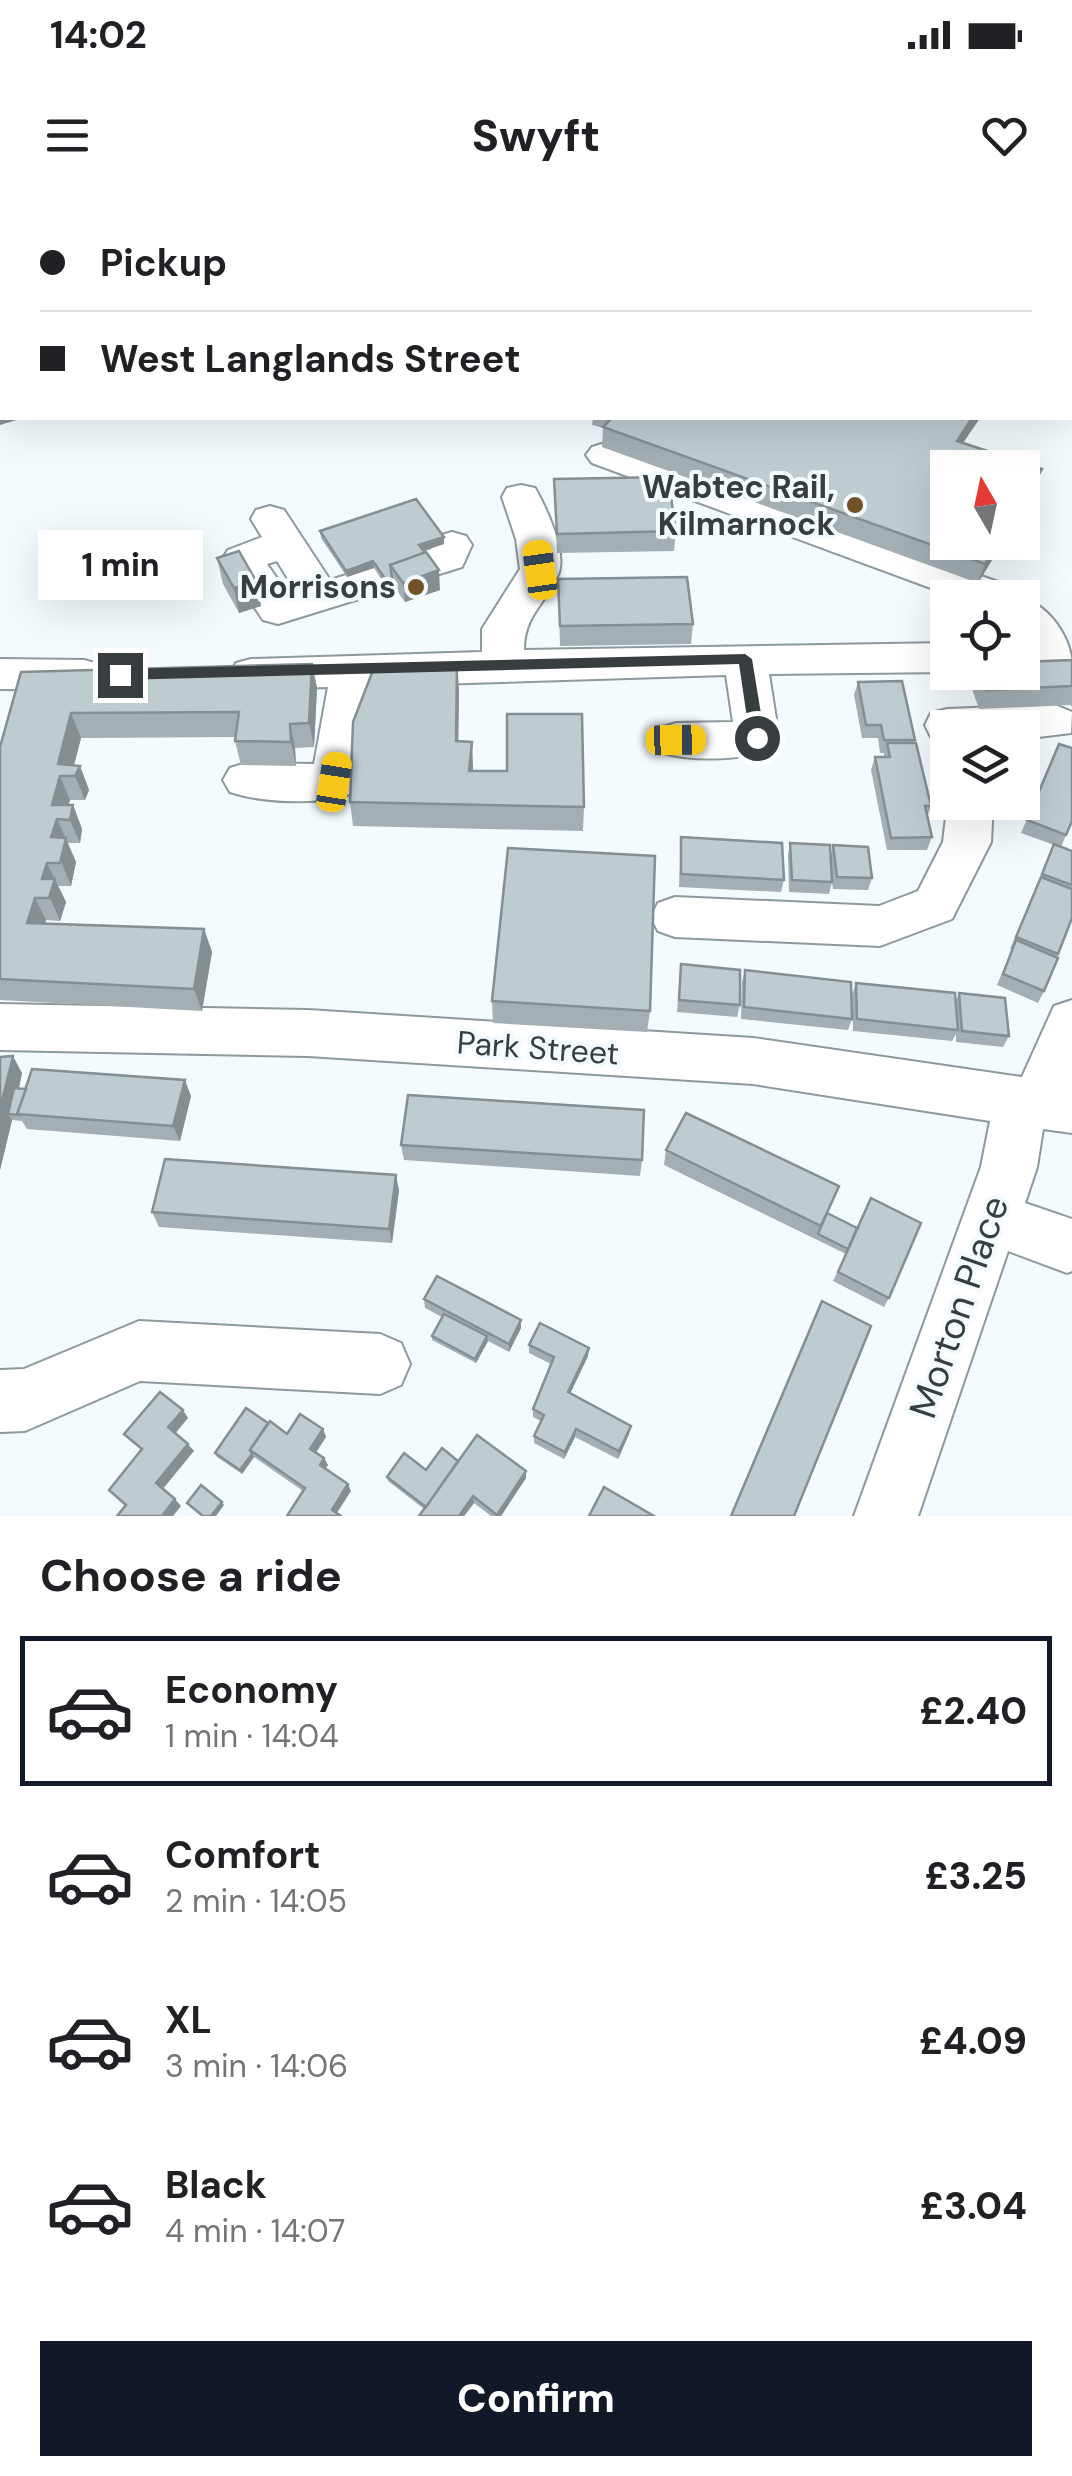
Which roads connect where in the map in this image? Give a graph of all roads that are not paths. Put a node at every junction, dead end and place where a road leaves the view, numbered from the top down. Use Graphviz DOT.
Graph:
graph roads {
  1 [pos="605,455"];
  2 [pos="521,497"];
  3 [pos="278,531"];
  4 [pos="452,545"];
  5 [pos="951,580"];
  6 [pos="930,658"];
  7 [pos="745,659"];
  8 [pos="503,665"];
  9 [pos="352,671"];
  10 [pos="120,675"];
  11 [pos="216,675"];
  12 [pos="2,681"];
  13 [pos="1056,721"];
  14 [pos="1040,722"];
  15 [pos="676,740"];
  16 [pos="246,780"];
  17 [pos="969,820"];
  18 [pos="675,917"];
  19 [pos="1072,1022"];
  20 [pos="0,1027"];
  21 [pos="1053,1106"];
  22 [pos="989,1217"];
  23 [pos="1067,1245"];
  24 [pos="380,1364"];
  25 [pos="0,1401"];
  26 [pos="886,1516"];
  1 -- 5 [label="street"];
  2 -- 8 [label="street"];
  3 -- 4 [label="street"];
  6 -- 7 [label="street"];
  7 -- 8 [label="street"];
  7 -- 15 [label="street"];
  8 -- 9 [label="street"];
  9 -- 11 [label="street"];
  9 -- 16 [label="street"];
  10 -- 12 [label="street"];
  13 -- 14 [label="street"];
  17 -- 18 [label="street"];
  19 -- 21 [label="street, Morton Place"];
  20 -- 21 [label="street, Park Street"];
  21 -- 22 [label="street, Morton Place"];
  22 -- 23 [label="street"];
  22 -- 26 [label="street, Morton Place"];
  24 -- 25 [label="street"];
}
